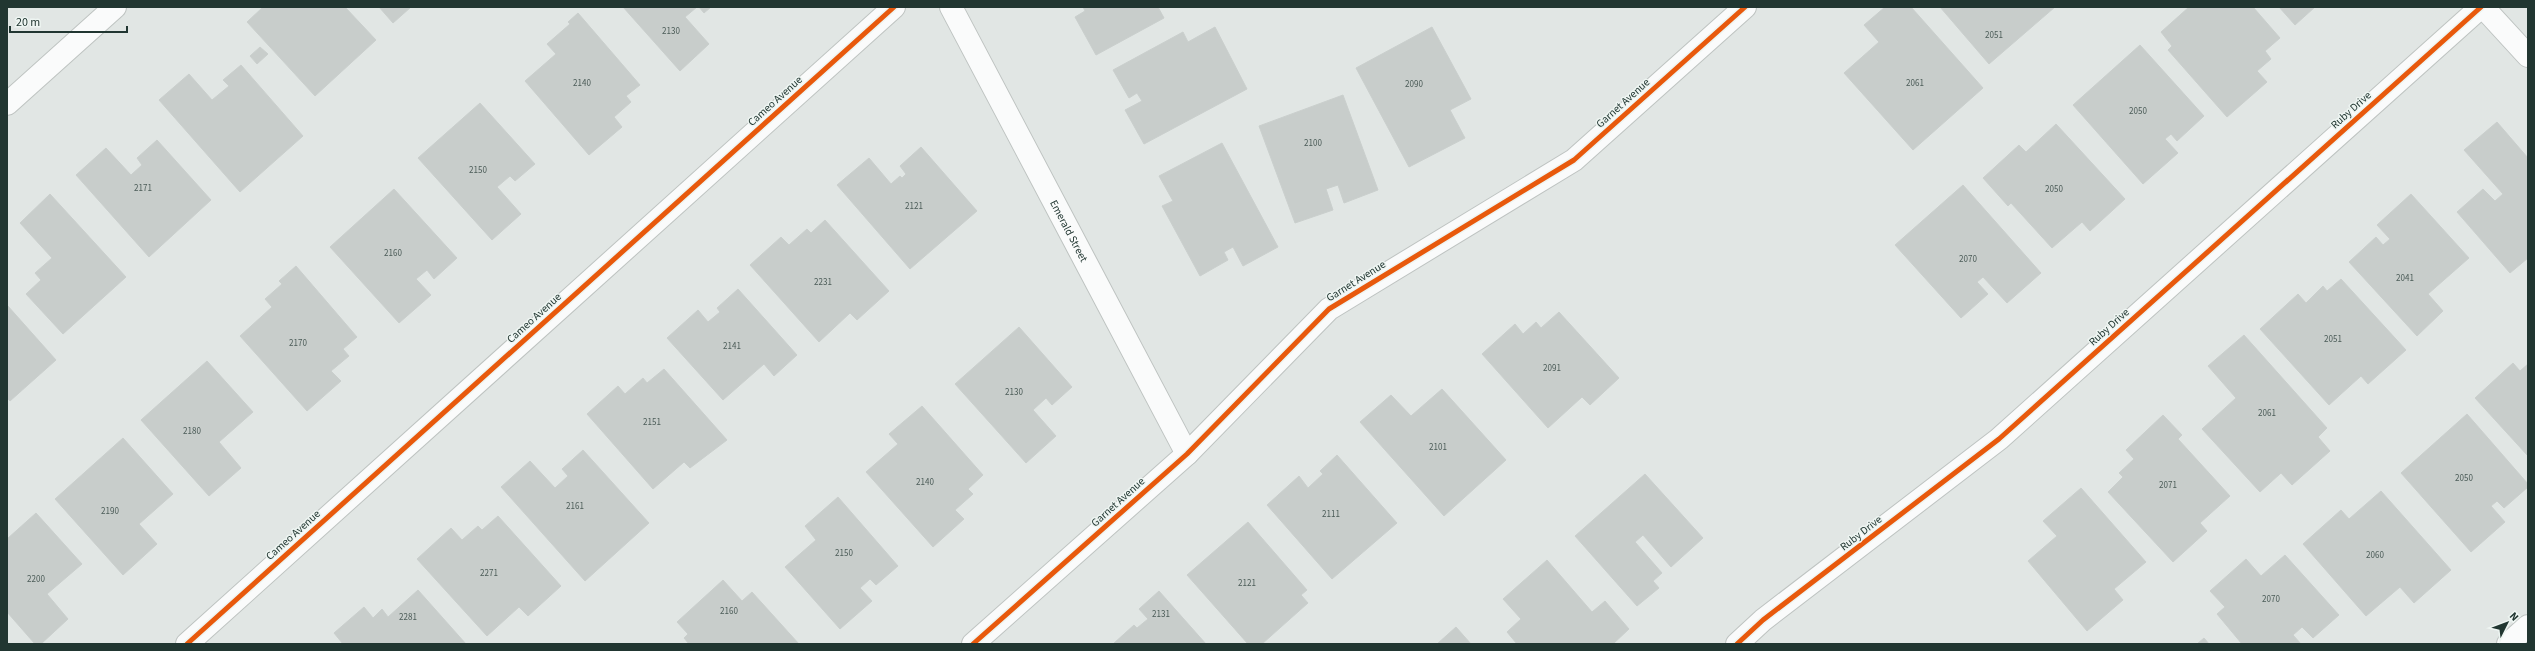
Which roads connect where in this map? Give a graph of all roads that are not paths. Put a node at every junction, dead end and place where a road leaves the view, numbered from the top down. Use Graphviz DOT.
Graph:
graph roads {
  1 [pos="115,7"];
  2 [pos="894,7"];
  3 [pos="951,7"];
  4 [pos="1745,7"];
  5 [pos="2482,7"];
  6 [pos="2528,56"];
  7 [pos="7,104"];
  8 [pos="1187,454"];
  9 [pos="2528,626"];
  10 [pos="187,644"];
  11 [pos="973,644"];
  12 [pos="1737,644"];
  13 [pos="2508,644"];
  1 -- 7 [label="street"];
  2 -- 10 [label="street, Cameo Avenue"];
  3 -- 8 [label="street, Emerald Street"];
  4 -- 8 [label="street, Garnet Avenue"];
  5 -- 6 [label="street"];
  5 -- 12 [label="street, Ruby Drive"];
  8 -- 11 [label="street, Garnet Avenue"];
  9 -- 13 [label="street"];
}
